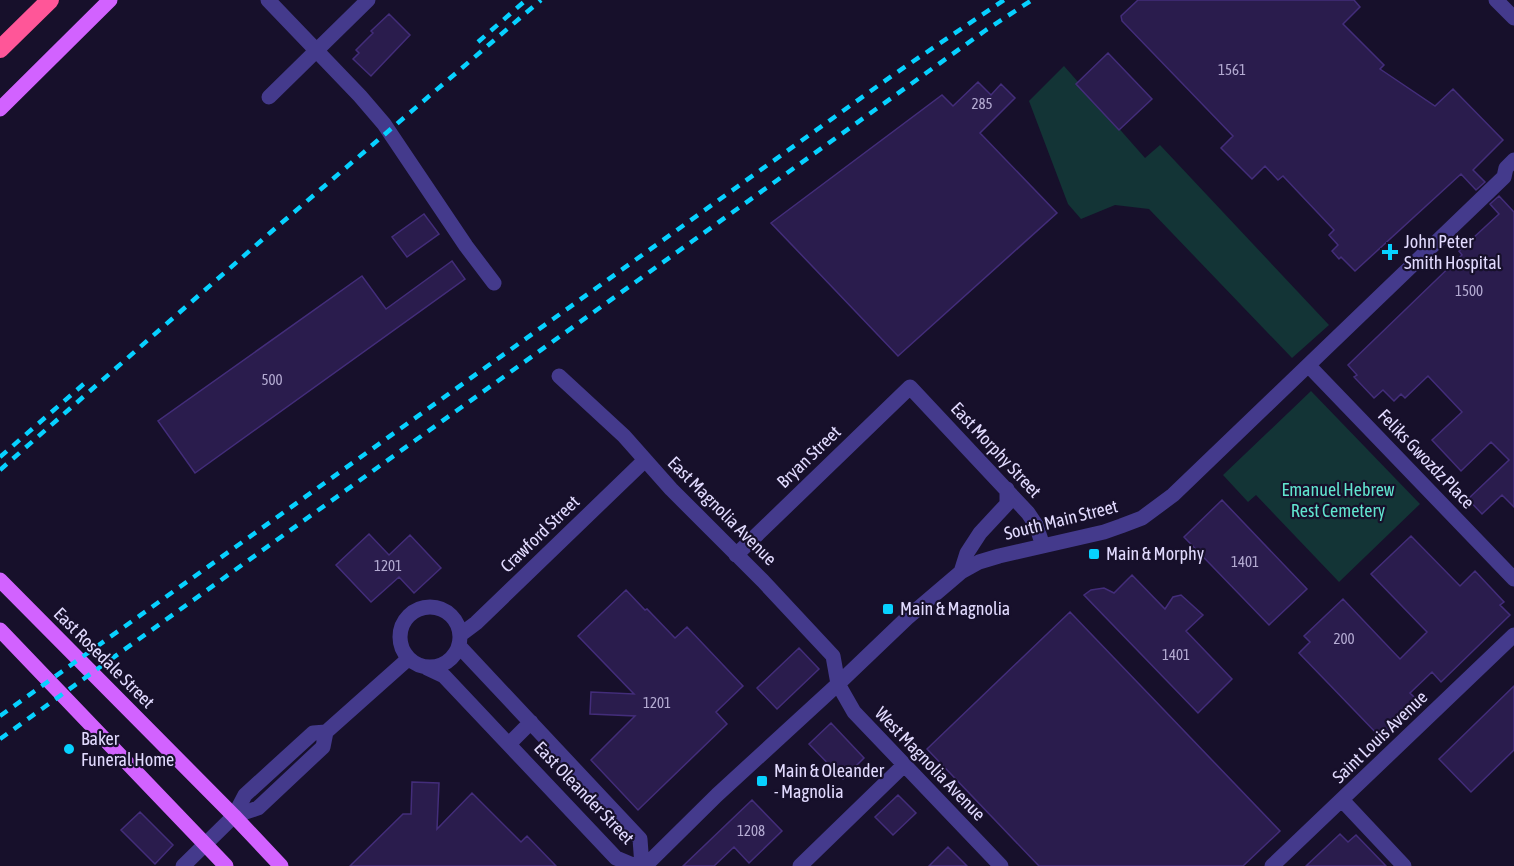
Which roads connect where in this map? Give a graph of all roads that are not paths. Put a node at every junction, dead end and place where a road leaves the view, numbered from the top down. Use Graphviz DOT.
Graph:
graph roads {
  1 [pos="50,0"];
  2 [pos="110,0"];
  3 [pos="268,0"];
  4 [pos="368,0"];
  5 [pos="1497,0"];
  6 [pos="1514,18"];
  7 [pos="0,49"];
  8 [pos="316,51"];
  9 [pos="269,97"];
  10 [pos="0,109"];
  11 [pos="1514,160"];
  12 [pos="1509,177"];
  13 [pos="494,284"];
  14 [pos="1309,366"];
  15 [pos="559,376"];
  16 [pos="910,387"];
  17 [pos="645,460"];
  18 [pos="1007,489"];
  19 [pos="1043,546"];
  20 [pos="736,555"];
  21 [pos="961,572"];
  22 [pos="1514,579"];
  23 [pos="0,580"];
  24 [pos="0,630"];
  25 [pos="1514,635"];
  26 [pos="460,640"];
  27 [pos="408,659"];
  28 [pos="427,668"];
  29 [pos="838,684"];
  30 [pos="531,722"];
  31 [pos="509,744"];
  32 [pos="904,765"];
  33 [pos="1342,800"];
  34 [pos="234,816"];
  35 [pos="205,845"];
  36 [pos="183,866"];
  37 [pos="226,866"];
  38 [pos="281,866"];
  39 [pos="635,866"];
  40 [pos="644,866"];
  41 [pos="801,866"];
  42 [pos="1001,866"];
  43 [pos="1272,866"];
  44 [pos="1404,866"];
  1 -- 7 [label="highway"];
  2 -- 10 [label="main road"];
  3 -- 8 [label="street"];
  4 -- 8 [label="street"];
  5 -- 6 [label="street"];
  8 -- 9 [label="street"];
  8 -- 13 [label="street"];
  11 -- 12 [label="street, South Main Street"];
  12 -- 14 [label="street, South Main Street"];
  14 -- 19 [label="street, South Main Street"];
  14 -- 22 [label="street, Feliks Gwozdz Place"];
  15 -- 17 [label="street, East Magnolia Avenue"];
  16 -- 18 [label="street, East Morphy Street"];
  16 -- 20 [label="street, Bryan Street"];
  17 -- 20 [label="street, East Magnolia Avenue"];
  17 -- 26 [label="street, Crawford Street"];
  18 -- 19 [label="street, East Morphy Street"];
  18 -- 21 [label="street"];
  19 -- 21 [label="street, South Main Street"];
  20 -- 29 [label="street, East Magnolia Avenue"];
  21 -- 29 [label="street, South Main Street"];
  23 -- 34 [label="main road, East Rosedale Street"];
  24 -- 35 [label="main road"];
  25 -- 33 [label="street, Saint Louis Avenue"];
  26 -- 27 [label="street"];
  26 -- 28 [label="street"];
  26 -- 30 [label="street, East Oleander Street"];
  27 -- 28 [label="street"];
  27 -- 34 [label="street"];
  28 -- 31 [label="street, East Oleander Street"];
  29 -- 32 [label="street, West Magnolia Avenue"];
  29 -- 40 [label="street, South Main Street"];
  30 -- 31 [label="street, East Oleander Street"];
  30 -- 40 [label="street, East Oleander Street"];
  31 -- 39 [label="street, East Oleander Street"];
  32 -- 41 [label="street"];
  32 -- 42 [label="street, West Magnolia Avenue"];
  33 -- 43 [label="street, Saint Louis Avenue"];
  33 -- 44 [label="street"];
  34 -- 35 [label="street"];
  34 -- 38 [label="main road, East Rosedale Street"];
  35 -- 36 [label="street"];
  35 -- 37 [label="main road"];
}
